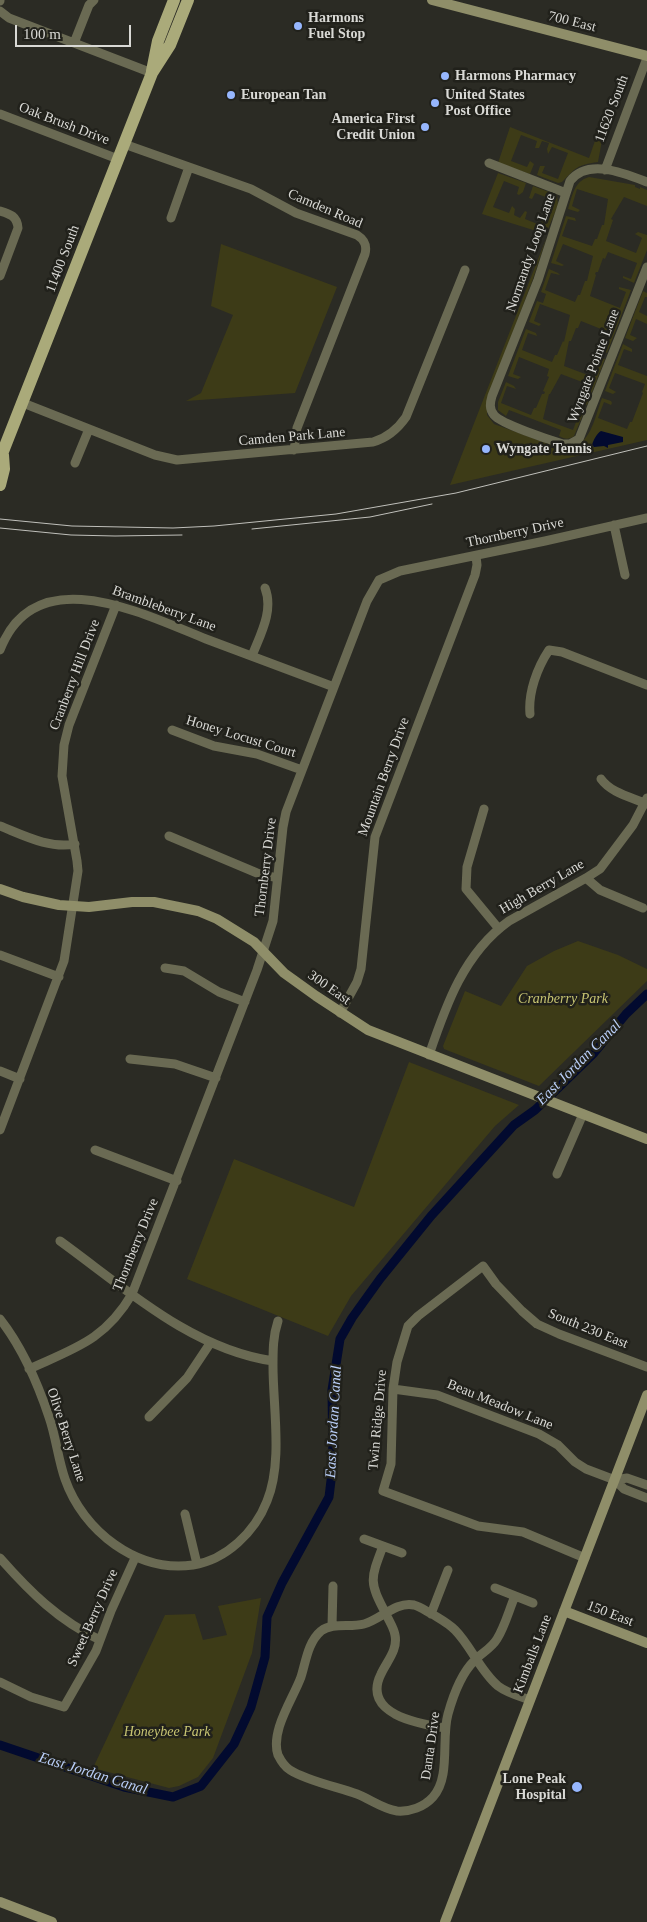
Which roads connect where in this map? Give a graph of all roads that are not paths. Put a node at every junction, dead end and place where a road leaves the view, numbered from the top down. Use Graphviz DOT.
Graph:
graph roads {
  1 [pos="94,0"];
  2 [pos="174,0"];
  3 [pos="188,0"];
  4 [pos="432,0"];
  5 [pos="0,11"];
  6 [pos="74,43"];
  7 [pos="647,57"];
  8 [pos="152,73"];
  9 [pos="0,114"];
  10 [pos="124,144"];
  11 [pos="118,159"];
  12 [pos="489,163"];
  13 [pos="189,167"];
  14 [pos="604,170"];
  15 [pos="647,182"];
  16 [pos="566,193"];
  17 [pos="0,210"];
  18 [pos="171,218"];
  19 [pos="647,267"];
  20 [pos="465,270"];
  21 [pos="0,276"];
  22 [pos="23,403"];
  23 [pos="492,412"];
  24 [pos="89,429"];
  25 [pos="294,450"];
  26 [pos="1,456"];
  27 [pos="75,463"];
  28 [pos="0,485"];
  29 [pos="647,518"];
  30 [pos="614,526"];
  31 [pos="476,556"];
  32 [pos="625,575"];
  33 [pos="265,588"];
  34 [pos="116,605"];
  35 [pos="0,650"];
  36 [pos="252,656"];
  37 [pos="647,685"];
  38 [pos="334,687"];
  39 [pos="530,714"];
  40 [pos="172,730"];
  41 [pos="302,770"];
  42 [pos="601,779"];
  43 [pos="646,802"];
  44 [pos="484,809"];
  45 [pos="0,826"];
  46 [pos="169,836"];
  47 [pos="75,844"];
  48 [pos="278,878"];
  49 [pos="586,878"];
  50 [pos="0,888"];
  51 [pos="72,906"];
  52 [pos="643,908"];
  53 [pos="498,929"];
  54 [pos="264,952"];
  55 [pos="0,955"];
  56 [pos="165,968"];
  57 [pos="59,977"];
  58 [pos="245,1002"];
  59 [pos="340,1013"];
  60 [pos="429,1055"];
  61 [pos="130,1059"];
  62 [pos="0,1071"];
  63 [pos="216,1078"];
  64 [pos="20,1079"];
  65 [pos="583,1114"];
  66 [pos="0,1130"];
  67 [pos="647,1139"];
  68 [pos="95,1150"];
  69 [pos="557,1174"];
  70 [pos="177,1181"];
  71 [pos="60,1241"];
  72 [pos="483,1266"];
  73 [pos="132,1294"];
  74 [pos="0,1319"];
  75 [pos="278,1321"];
  76 [pos="211,1342"];
  77 [pos="273,1361"];
  78 [pos="647,1367"];
  79 [pos="29,1369"];
  80 [pos="393,1390"];
  81 [pos="647,1395"];
  82 [pos="149,1417"];
  83 [pos="614,1480"];
  84 [pos="647,1485"];
  85 [pos="647,1498"];
  86 [pos="185,1514"];
  87 [pos="364,1538"];
  88 [pos="383,1546"];
  89 [pos="402,1553"];
  90 [pos="0,1558"];
  91 [pos="135,1558"];
  92 [pos="585,1558"];
  93 [pos="197,1564"];
  94 [pos="448,1570"];
  95 [pos="333,1586"];
  96 [pos="495,1588"];
  97 [pos="515,1596"];
  98 [pos="533,1603"];
  99 [pos="564,1611"];
  100 [pos="386,1614"];
  101 [pos="431,1614"];
  102 [pos="332,1626"];
  103 [pos="100,1640"];
  104 [pos="647,1642"];
  105 [pos="476,1658"];
  106 [pos="0,1682"];
  107 [pos="530,1700"];
  108 [pos="445,1728"];
  109 [pos="0,1902"];
  110 [pos="52,1922"];
  111 [pos="445,1922"];
  1 -- 6 [label="street"];
  2 -- 8 [label="main road, 11400 South"];
  3 -- 8 [label="main road, 11400 South"];
  4 -- 7 [label="street, 700 East"];
  5 -- 6 [label="street"];
  6 -- 8 [label="street"];
  7 -- 14 [label="street, 11620 South"];
  8 -- 10 [label="main road, 11400 South"];
  9 -- 11 [label="street, Oak Brush Drive"];
  10 -- 11 [label="main road, 11400 South"];
  10 -- 13 [label="street, Camden Road"];
  11 -- 22 [label="main road, 11400 South"];
  12 -- 16 [label="street"];
  13 -- 18 [label="street"];
  13 -- 25 [label="street, Camden Road"];
  14 -- 15 [label="street, Normandy Loop Lane"];
  14 -- 16 [label="street, Normandy Loop Lane"];
  16 -- 23 [label="street, Normandy Loop Lane"];
  17 -- 21 [label="street"];
  19 -- 23 [label="street, Wyngate Pointe Lane"];
  20 -- 25 [label="street, Camden Park Lane"];
  22 -- 24 [label="street, Camden Park Lane"];
  22 -- 26 [label="main road, 11400 South"];
  24 -- 25 [label="street, Camden Park Lane"];
  24 -- 27 [label="street"];
  26 -- 28 [label="main road, 11400 South"];
  29 -- 30 [label="street, Thornberry Drive"];
  30 -- 31 [label="street, Thornberry Drive"];
  30 -- 32 [label="street"];
  31 -- 38 [label="street, Thornberry Drive"];
  31 -- 59 [label="street, Mountain Berry Drive"];
  33 -- 36 [label="street"];
  34 -- 35 [label="street, Brambleberry Lane"];
  34 -- 36 [label="street, Brambleberry Lane"];
  34 -- 47 [label="street, Cranberry Hill Drive"];
  36 -- 38 [label="street, Brambleberry Lane"];
  37 -- 39 [label="street"];
  38 -- 41 [label="street, Thornberry Drive"];
  40 -- 41 [label="street, Honey Locust Court"];
  41 -- 48 [label="street, Thornberry Drive"];
  42 -- 43 [label="street"];
  43 -- 49 [label="street, High Berry Lane"];
  44 -- 53 [label="street"];
  45 -- 47 [label="street"];
  46 -- 48 [label="street"];
  47 -- 51 [label="street, Cranberry Hill Drive"];
  48 -- 54 [label="street, Thornberry Drive"];
  49 -- 52 [label="street"];
  49 -- 53 [label="street, High Berry Lane"];
  50 -- 51 [label="street, 300 East"];
  51 -- 54 [label="street, 300 East"];
  51 -- 57 [label="street, Cranberry Hill Drive"];
  53 -- 60 [label="street, High Berry Lane"];
  54 -- 58 [label="street, Thornberry Drive"];
  54 -- 59 [label="street, 300 East"];
  55 -- 57 [label="street"];
  56 -- 58 [label="street"];
  57 -- 64 [label="street, Cranberry Hill Drive"];
  58 -- 63 [label="street, Thornberry Drive"];
  59 -- 60 [label="street, 300 East"];
  60 -- 65 [label="street, 300 East"];
  61 -- 63 [label="street"];
  62 -- 64 [label="street"];
  63 -- 70 [label="street, Thornberry Drive"];
  64 -- 66 [label="street, Cranberry Hill Drive"];
  65 -- 67 [label="street, 300 East"];
  65 -- 69 [label="street"];
  68 -- 70 [label="street"];
  70 -- 73 [label="street, Thornberry Drive"];
  71 -- 73 [label="street"];
  72 -- 78 [label="street, South 230 East"];
  72 -- 80 [label="street, Twin Ridge Drive"];
  73 -- 76 [label="street"];
  73 -- 79 [label="street, Thornberry Drive"];
  74 -- 79 [label="street, Olive Berry Lane"];
  75 -- 77 [label="street, Olive Berry Lane"];
  76 -- 77 [label="street"];
  76 -- 82 [label="street"];
  77 -- 93 [label="street, Olive Berry Lane"];
  79 -- 91 [label="street, Olive Berry Lane"];
  80 -- 83 [label="street, Beau Meadow Lane"];
  80 -- 92 [label="street, Twin Ridge Drive"];
  81 -- 83 [label="street, Kimballs Lane"];
  83 -- 84 [label="street"];
  83 -- 85 [label="street"];
  83 -- 92 [label="street, Kimballs Lane"];
  86 -- 93 [label="street"];
  87 -- 88 [label="street"];
  88 -- 89 [label="street"];
  88 -- 100 [label="street"];
  90 -- 103 [label="street"];
  91 -- 93 [label="street, Olive Berry Lane"];
  91 -- 103 [label="street, Sweet Berry Drive"];
  92 -- 99 [label="street, Kimballs Lane"];
  94 -- 101 [label="street"];
  95 -- 102 [label="street"];
  96 -- 97 [label="street"];
  97 -- 98 [label="street"];
  97 -- 105 [label="street, Danta Drive"];
  99 -- 104 [label="street, 150 East"];
  99 -- 107 [label="street, Kimballs Lane"];
  100 -- 101 [label="street"];
  100 -- 102 [label="street"];
  100 -- 108 [label="street"];
  101 -- 105 [label="street"];
  102 -- 108 [label="street, Danta Drive"];
  103 -- 106 [label="street, Sweet Berry Drive"];
  105 -- 107 [label="street"];
  105 -- 108 [label="street, Danta Drive"];
  107 -- 111 [label="street, Kimballs Lane"];
  109 -- 110 [label="street"];
}
